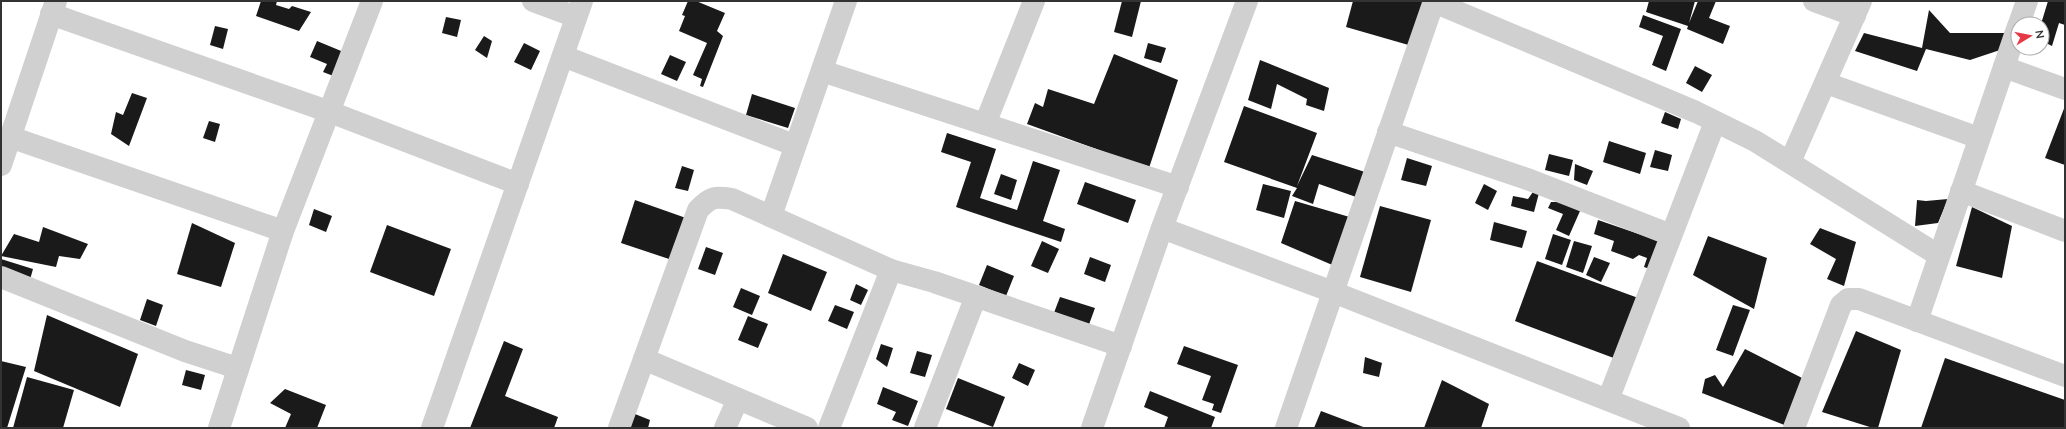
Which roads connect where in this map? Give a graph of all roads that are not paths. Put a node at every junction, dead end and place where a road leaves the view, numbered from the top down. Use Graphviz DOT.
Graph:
graph roads {
  1 [pos="372,1"];
  2 [pos="532,1"];
  3 [pos="846,1"];
  4 [pos="1034,1"];
  5 [pos="1247,1"];
  6 [pos="1434,1"];
  7 [pos="1814,1"];
  8 [pos="2027,1"];
  9 [pos="53,7"];
  10 [pos="579,9"];
  11 [pos="1858,9"];
  12 [pos="2021,16"];
  13 [pos="2010,49"];
  14 [pos="563,56"];
  15 [pos="2004,67"];
  16 [pos="822,71"];
  17 [pos="1826,83"];
  18 [pos="2065,89"];
  19 [pos="330,112"];
  20 [pos="1715,122"];
  21 [pos="985,124"];
  22 [pos="1388,132"];
  23 [pos="10,137"];
  24 [pos="1979,138"];
  25 [pos="794,145"];
  26 [pos="1790,162"];
  27 [pos="1,165"];
  28 [pos="518,184"];
  29 [pos="1178,187"];
  30 [pos="1961,191"];
  31 [pos="771,216"];
  32 [pos="1162,228"];
  33 [pos="283,231"];
  34 [pos="2065,231"];
  35 [pos="1672,235"];
  36 [pos="1938,255"];
  37 [pos="891,270"];
  38 [pos="1,277"];
  39 [pos="1332,292"];
  40 [pos="976,296"];
  41 [pos="1917,321"];
  42 [pos="1121,346"];
  43 [pos="644,359"];
  44 [pos="237,368"];
  45 [pos="2065,376"];
  46 [pos="738,399"];
  47 [pos="1608,400"];
  48 [pos="219,428"];
  49 [pos="434,428"];
  50 [pos="619,428"];
  51 [pos="725,428"];
  52 [pos="807,428"];
  53 [pos="829,428"];
  54 [pos="925,428"];
  55 [pos="1092,428"];
  56 [pos="1286,428"];
  57 [pos="1679,428"];
  58 [pos="1794,428"];
  1 -- 19 [label="street"];
  2 -- 10 [label="street"];
  3 -- 16 [label="street"];
  4 -- 21 [label="street"];
  5 -- 29 [label="street"];
  6 -- 20 [label="street"];
  6 -- 22 [label="street"];
  7 -- 11 [label="street"];
  8 -- 12 [label="street"];
  9 -- 19 [label="street"];
  9 -- 23 [label="street"];
  10 -- 14 [label="street"];
  11 -- 17 [label="street"];
  13 -- 15 [label="street"];
  14 -- 25 [label="street"];
  14 -- 28 [label="street"];
  15 -- 18 [label="street"];
  15 -- 24 [label="street"];
  16 -- 21 [label="street"];
  16 -- 25 [label="street"];
  17 -- 24 [label="street"];
  17 -- 26 [label="street"];
  19 -- 28 [label="street"];
  19 -- 33 [label="street"];
  20 -- 26 [label="street"];
  20 -- 35 [label="street"];
  21 -- 29 [label="street"];
  22 -- 35 [label="street"];
  22 -- 39 [label="street"];
  23 -- 27 [label="street"];
  23 -- 33 [label="street"];
  24 -- 30 [label="street"];
  25 -- 31 [label="street"];
  26 -- 36 [label="street"];
  28 -- 49 [label="street"];
  29 -- 32 [label="street"];
  30 -- 34 [label="street"];
  30 -- 36 [label="street"];
  31 -- 37 [label="street"];
  31 -- 43 [label="street"];
  32 -- 39 [label="street"];
  32 -- 42 [label="street"];
  33 -- 44 [label="street"];
  35 -- 47 [label="street"];
  36 -- 41 [label="street"];
  37 -- 40 [label="street"];
  37 -- 53 [label="street"];
  38 -- 44 [label="street"];
  39 -- 47 [label="street"];
  39 -- 56 [label="street"];
  40 -- 42 [label="street"];
  40 -- 54 [label="street"];
  41 -- 45 [label="street"];
  41 -- 58 [label="street"];
  42 -- 55 [label="street"];
  43 -- 46 [label="street"];
  43 -- 50 [label="street"];
  44 -- 48 [label="street"];
  46 -- 51 [label="street"];
  46 -- 52 [label="street"];
  47 -- 57 [label="street"];
}
